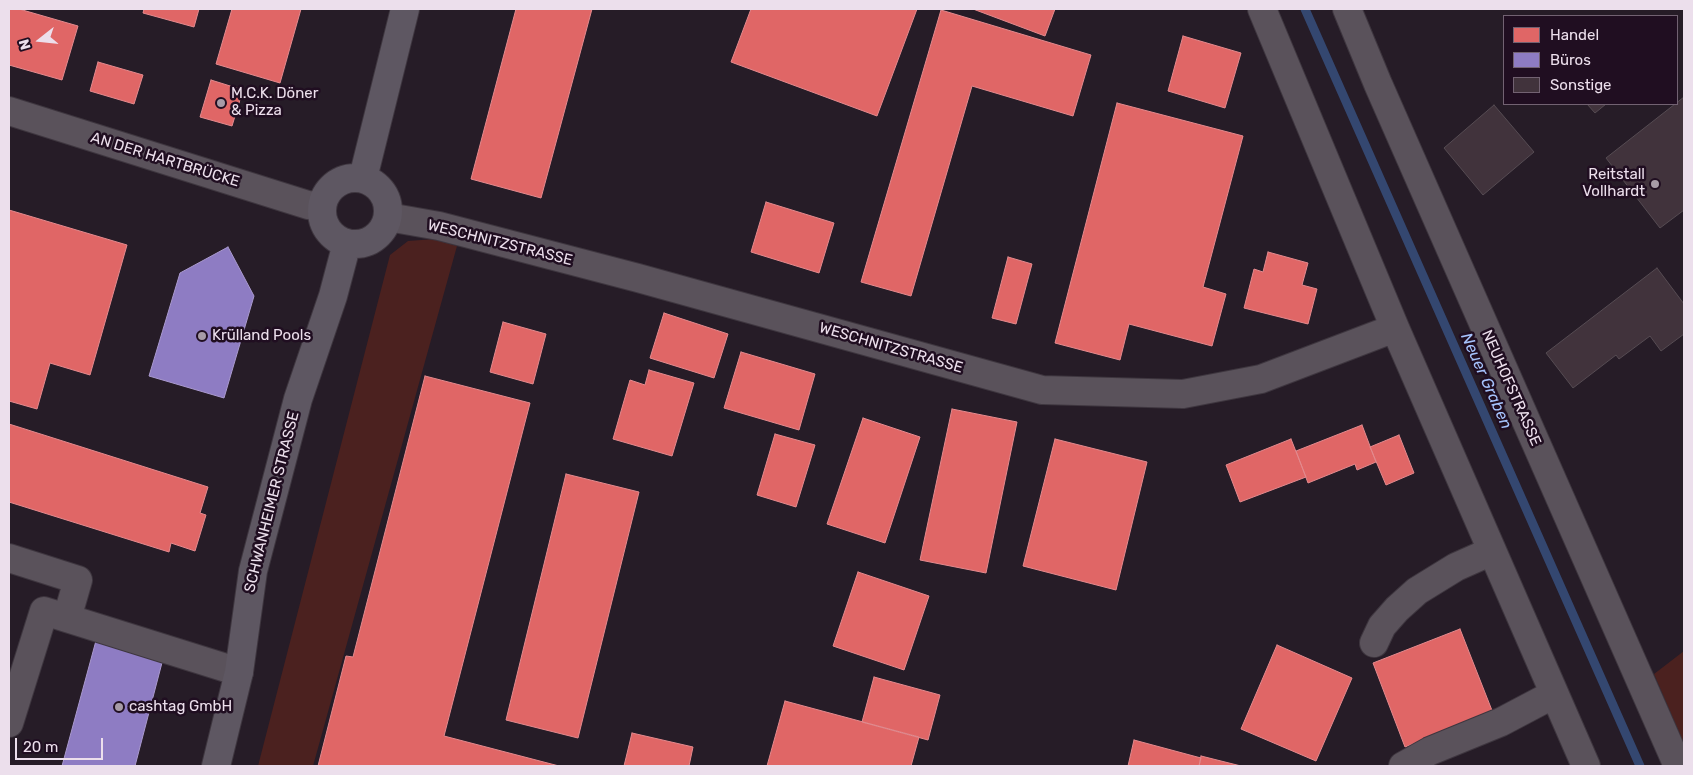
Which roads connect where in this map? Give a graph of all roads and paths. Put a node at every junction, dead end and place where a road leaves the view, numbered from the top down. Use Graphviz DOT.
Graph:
graph roads {
  1 [pos="405,9"];
  2 [pos="1262,9"];
  3 [pos="1347,9"];
  4 [pos="9,112"];
  5 [pos="362,178"];
  6 [pos="322,206"];
  7 [pos="388,217"];
  8 [pos="346,243"];
  9 [pos="1395,328"];
  10 [pos="1492,551"];
  11 [pos="9,558"];
  12 [pos="67,618"];
  13 [pos="1374,643"];
  14 [pos="239,672"];
  15 [pos="1554,694"];
  16 [pos="9,723"];
  17 [pos="216,766"];
  18 [pos="1403,766"];
  19 [pos="1586,766"];
  20 [pos="1678,766"];
  1 -- 5 [label="main road"];
  2 -- 9 [label="street"];
  3 -- 20 [label="street, NEUHOFSTRASSE"];
  4 -- 6 [label="street, AN DER HARTBRÜCKE"];
  5 -- 6 [label="main road"];
  5 -- 7 [label="main road"];
  6 -- 8 [label="main road"];
  7 -- 8 [label="main road"];
  7 -- 9 [label="street, WESCHNITZSTRASSE"];
  8 -- 14 [label="main road, SCHWANHEIMER STRASSE"];
  9 -- 10 [label="street"];
  10 -- 13 [label="street"];
  10 -- 15 [label="street"];
  11 -- 12 [label="street"];
  12 -- 14 [label="street"];
  12 -- 16 [label="street"];
  14 -- 17 [label="main road, SCHWANHEIMER STRASSE"];
  15 -- 18 [label="street"];
  15 -- 19 [label="street"];
}
